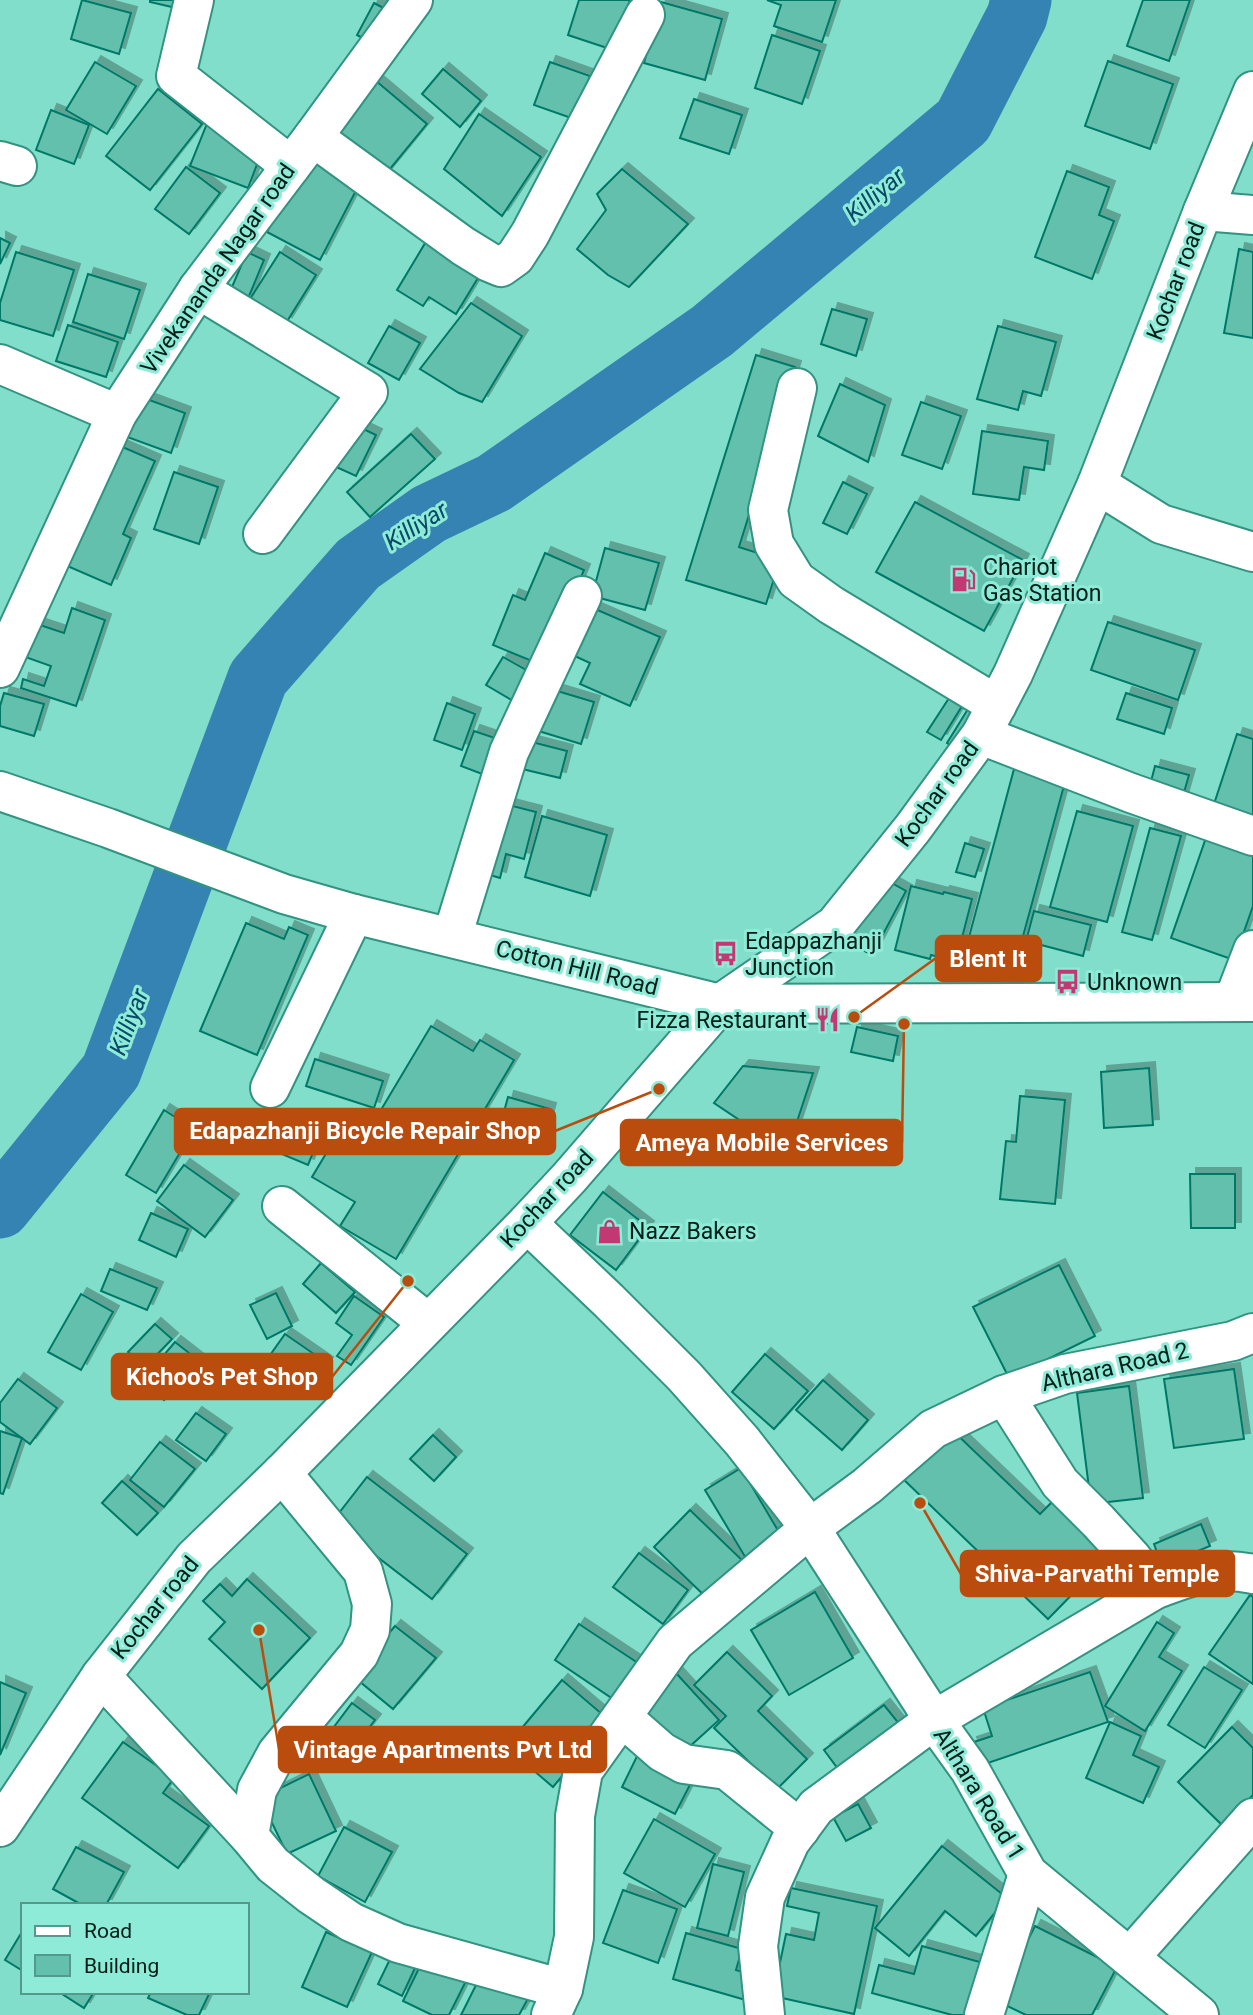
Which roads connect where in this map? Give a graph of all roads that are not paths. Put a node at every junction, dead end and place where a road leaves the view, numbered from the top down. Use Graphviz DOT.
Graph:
graph roads {
  1 [pos="194,0"];
  2 [pos="412,0"];
  3 [pos="645,15"];
  4 [pos="1253,91"];
  5 [pos="302,151"];
  6 [pos="1203,211"];
  7 [pos="1253,215"];
  8 [pos="198,289"];
  9 [pos="0,363"];
  10 [pos="797,388"];
  11 [pos="117,414"];
  12 [pos="1097,484"];
  13 [pos="263,534"];
  14 [pos="1253,552"];
  15 [pos="582,596"];
  16 [pos="0,668"];
  17 [pos="989,720"];
  18 [pos="0,791"];
  19 [pos="1253,836"];
  20 [pos="354,914"];
  21 [pos="452,937"];
  22 [pos="1253,950"];
  23 [pos="1243,1002"];
  24 [pos="720,1004"];
  25 [pos="271,1088"];
  26 [pos="282,1206"];
  27 [pos="527,1223"];
  28 [pos="428,1323"];
  29 [pos="1253,1334"];
  30 [pos="1004,1395"];
  31 [pos="282,1474"];
  32 [pos="810,1528"];
  33 [pos="1253,1574"];
  34 [pos="1156,1589"];
  35 [pos="101,1676"];
  36 [pos="621,1717"];
  37 [pos="933,1720"];
  38 [pos="1253,1818"];
  39 [pos="0,1827"];
  40 [pos="800,1829"];
  41 [pos="249,1836"];
  42 [pos="1028,1874"];
  43 [pos="1130,1956"];
  44 [pos="557,2002"];
  45 [pos="765,2015"];
  46 [pos="984,2015"];
  47 [pos="1199,2015"];
  1 -- 5 [label="street"];
  2 -- 5 [label="street, Vivekananda Nagar road"];
  3 -- 5 [label="street"];
  4 -- 6 [label="street, Kochar road"];
  5 -- 8 [label="street, Vivekananda Nagar road"];
  6 -- 7 [label="street"];
  6 -- 12 [label="street, Kochar road"];
  8 -- 11 [label="street, Vivekananda Nagar road"];
  8 -- 13 [label="street"];
  9 -- 11 [label="street"];
  10 -- 17 [label="street"];
  11 -- 16 [label="street, Vivekananda Nagar road"];
  12 -- 14 [label="street"];
  12 -- 17 [label="street, Kochar road"];
  15 -- 21 [label="street"];
  17 -- 19 [label="street"];
  17 -- 24 [label="street, Kochar road"];
  18 -- 20 [label="street, Cotton Hill Road"];
  20 -- 21 [label="street, Cotton Hill Road"];
  20 -- 25 [label="street"];
  21 -- 24 [label="street, Cotton Hill Road"];
  22 -- 23 [label="street"];
  23 -- 24 [label="street, Cotton Hill Road"];
  24 -- 27 [label="street, Kochar road"];
  26 -- 28 [label="street"];
  27 -- 28 [label="street, Kochar road"];
  27 -- 32 [label="street, Althara Road 1"];
  28 -- 31 [label="street, Kochar road"];
  29 -- 30 [label="street, Althara Road 2"];
  30 -- 32 [label="street, Althara Road 2"];
  30 -- 34 [label="street"];
  31 -- 35 [label="street, Kochar road"];
  31 -- 41 [label="street"];
  32 -- 36 [label="street, Althara Road 2"];
  32 -- 37 [label="street, Althara Road 1"];
  33 -- 34 [label="street"];
  34 -- 37 [label="street"];
  35 -- 39 [label="street, Kochar road"];
  35 -- 41 [label="street"];
  36 -- 40 [label="street"];
  36 -- 44 [label="street, Althara Road 2"];
  37 -- 40 [label="street"];
  37 -- 42 [label="street, Althara Road 1"];
  38 -- 43 [label="street"];
  40 -- 45 [label="street"];
  41 -- 44 [label="street"];
  42 -- 43 [label="street, Althara Road 1"];
  42 -- 46 [label="street"];
  43 -- 47 [label="street, Althara Road 1"];
}
